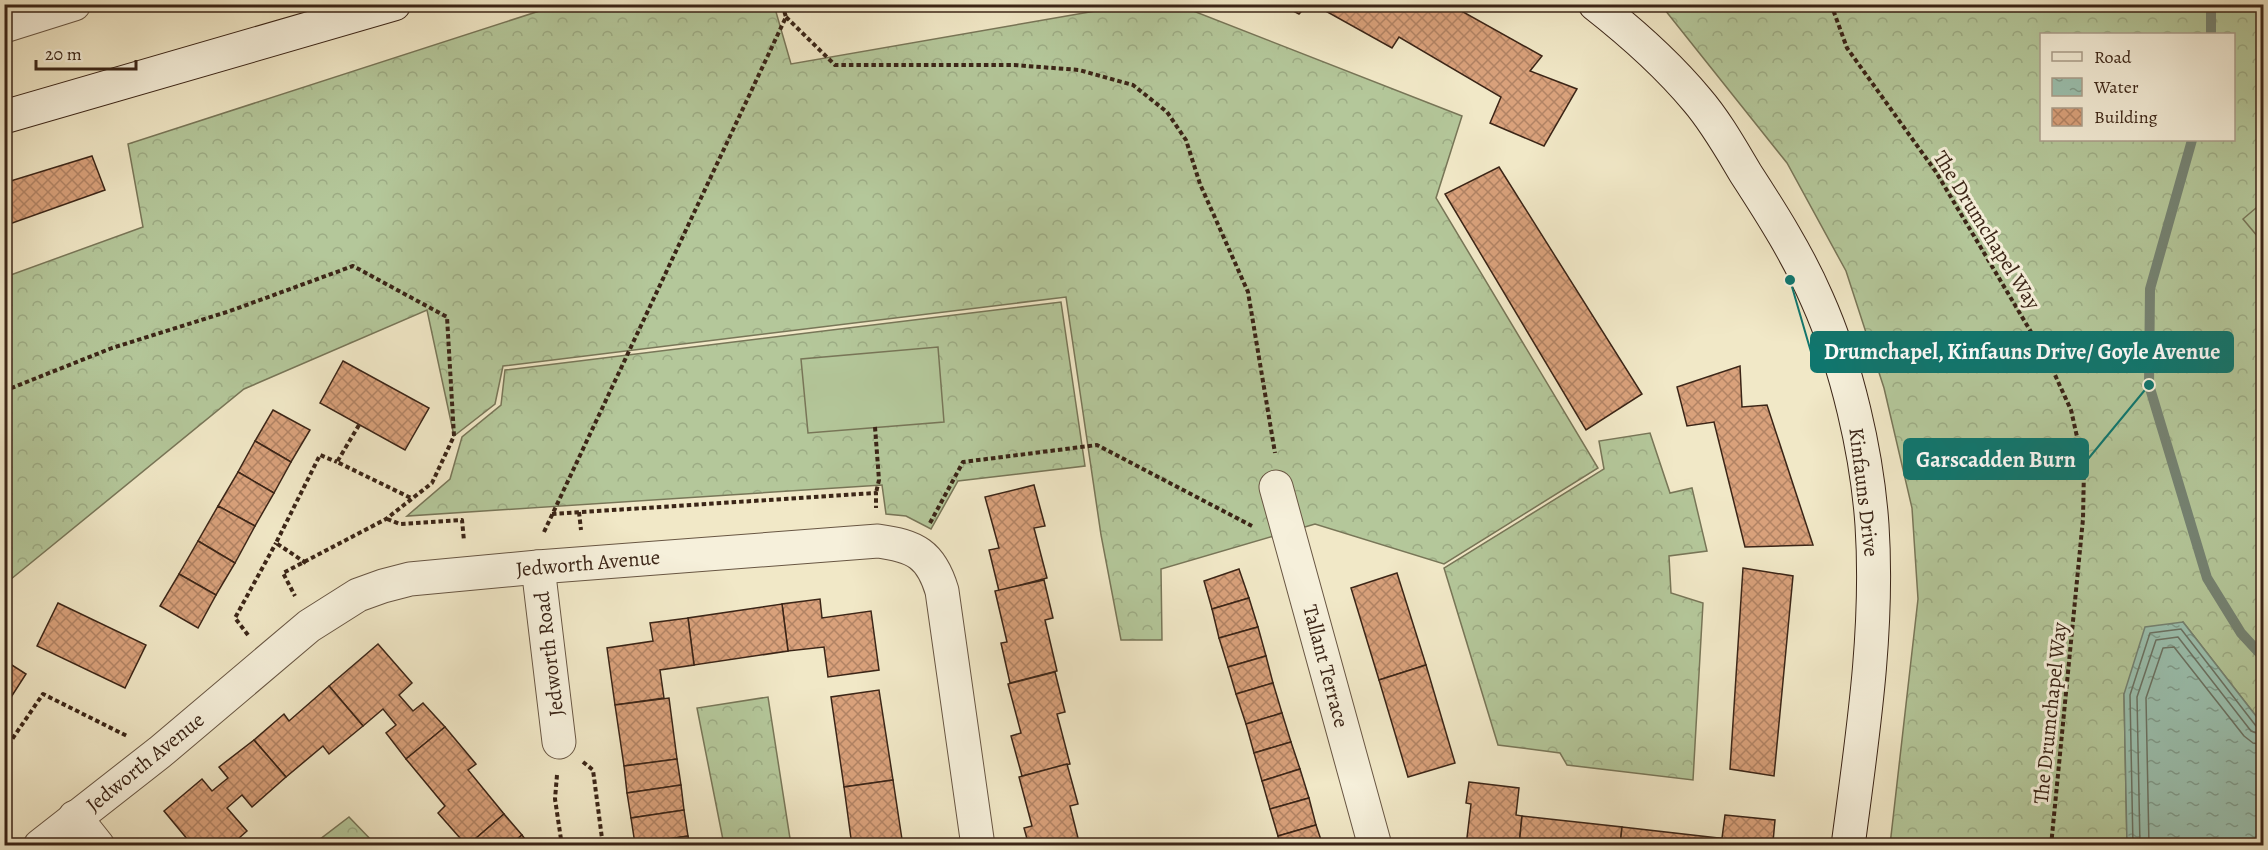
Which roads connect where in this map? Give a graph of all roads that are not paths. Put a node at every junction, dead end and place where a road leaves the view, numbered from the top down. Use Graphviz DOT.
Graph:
graph roads {
  1 [pos="74,4"];
  2 [pos="394,4"];
  3 [pos="1595,4"];
  4 [pos="4,26"];
  5 [pos="4,117"];
  6 [pos="1276,487"];
  7 [pos="538,567"];
  8 [pos="559,742"];
  9 [pos="75,817"];
  10 [pos="40,846"];
  11 [pos="98,846"];
  12 [pos="978,846"];
  13 [pos="1375,846"];
  14 [pos="1848,846"];
  1 -- 4 [label="street"];
  2 -- 5 [label="street"];
  3 -- 14 [label="street, Kinfauns Drive"];
  6 -- 13 [label="street, Tallant Terrace"];
  7 -- 8 [label="street, Jedworth Road"];
  7 -- 9 [label="street, Jedworth Avenue"];
  7 -- 12 [label="street, Jedworth Avenue"];
  9 -- 10 [label="street, Jedworth Avenue"];
  9 -- 11 [label="street"];
}
